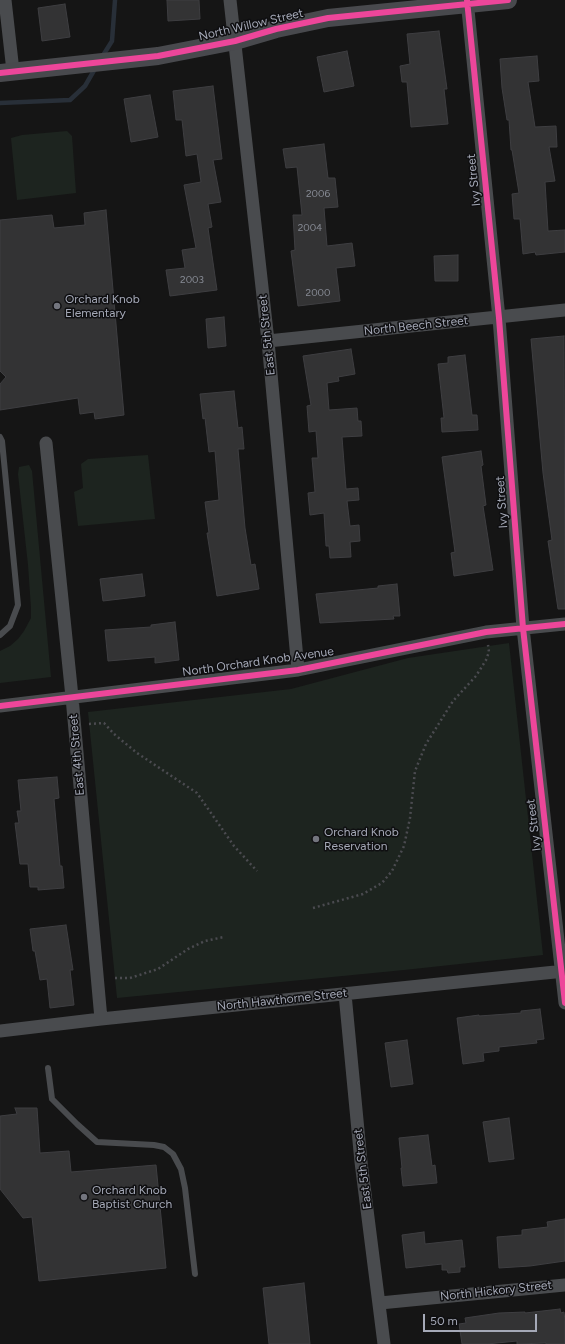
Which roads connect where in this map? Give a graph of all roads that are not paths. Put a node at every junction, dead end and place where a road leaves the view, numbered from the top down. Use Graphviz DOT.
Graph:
graph roads {
  1 [pos="5,0"];
  2 [pos="230,0"];
  3 [pos="508,0"];
  4 [pos="467,2"];
  5 [pos="235,41"];
  6 [pos="6,72"];
  7 [pos="565,310"];
  8 [pos="498,318"];
  9 [pos="268,341"];
  10 [pos="0,437"];
  11 [pos="46,443"];
  12 [pos="565,624"];
  13 [pos="523,628"];
  14 [pos="0,635"];
  15 [pos="298,670"];
  16 [pos="72,697"];
  17 [pos="0,706"];
  18 [pos="563,971"];
  19 [pos="345,994"];
  20 [pos="565,1002"];
  21 [pos="101,1019"];
  22 [pos="0,1032"];
  23 [pos="48,1068"];
  24 [pos="195,1274"];
  25 [pos="565,1284"];
  26 [pos="380,1303"];
  27 [pos="384,1344"];
  1 -- 6 [label="street"];
  2 -- 5 [label="street, East 5th Street"];
  3 -- 4 [label="main road, North Willow Street"];
  4 -- 5 [label="main road, North Willow Street"];
  4 -- 8 [label="street, Ivy Street"];
  5 -- 6 [label="main road, North Willow Street"];
  5 -- 9 [label="street, East 5th Street"];
  7 -- 8 [label="street, North Beech Street"];
  8 -- 9 [label="street, North Beech Street"];
  8 -- 13 [label="street, Ivy Street"];
  9 -- 15 [label="street, East 5th Street"];
  10 -- 14 [label="lane"];
  11 -- 16 [label="street, East 4th Street"];
  12 -- 13 [label="street, North Orchard Knob Avenue"];
  13 -- 15 [label="street, North Orchard Knob Avenue"];
  13 -- 18 [label="street, Ivy Street"];
  15 -- 16 [label="street, North Orchard Knob Avenue"];
  16 -- 17 [label="street, North Orchard Knob Avenue"];
  16 -- 21 [label="street, East 4th Street"];
  18 -- 19 [label="street, North Hawthorne Street"];
  18 -- 20 [label="street, Ivy Street"];
  19 -- 21 [label="street, North Hawthorne Street"];
  19 -- 26 [label="street, East 5th Street"];
  21 -- 22 [label="street, North Hawthorne Street"];
  23 -- 24 [label="lane"];
  25 -- 26 [label="street, North Hickory Street"];
  26 -- 27 [label="street, East 5th Street"];
}
